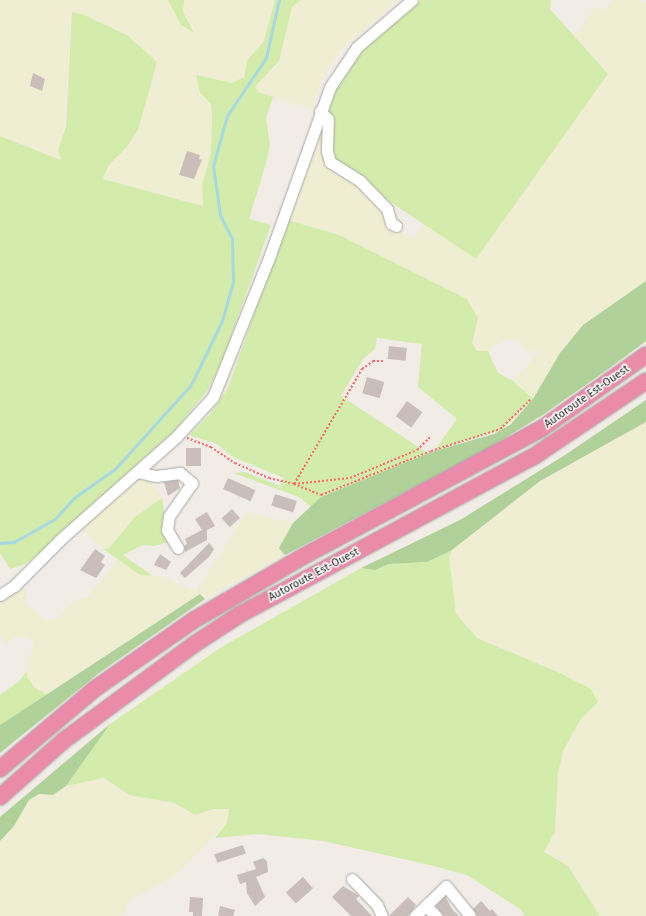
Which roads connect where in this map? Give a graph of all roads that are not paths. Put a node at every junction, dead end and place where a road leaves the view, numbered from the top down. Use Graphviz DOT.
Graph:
graph roads {
  1 [pos="412,0"];
  2 [pos="320,111"];
  3 [pos="396,226"];
  4 [pos="646,355"];
  5 [pos="646,381"];
  6 [pos="138,472"];
  7 [pos="178,548"];
  8 [pos="0,595"];
  9 [pos="0,769"];
  10 [pos="0,797"];
  11 [pos="352,879"];
  12 [pos="426,906"];
  13 [pos="468,915"];
  14 [pos="382,916"];
  15 [pos="415,916"];
  16 [pos="436,916"];
  1 -- 2 [label="street"];
  2 -- 3 [label="street"];
  2 -- 6 [label="street"];
  4 -- 9 [label="highway, Autoroute Est-Ouest"];
  5 -- 10 [label="highway, Autoroute Est-Ouest"];
  6 -- 7 [label="street"];
  6 -- 8 [label="street"];
  11 -- 14 [label="street"];
  12 -- 13 [label="street"];
  12 -- 15 [label="street"];
  12 -- 16 [label="street"];
}
